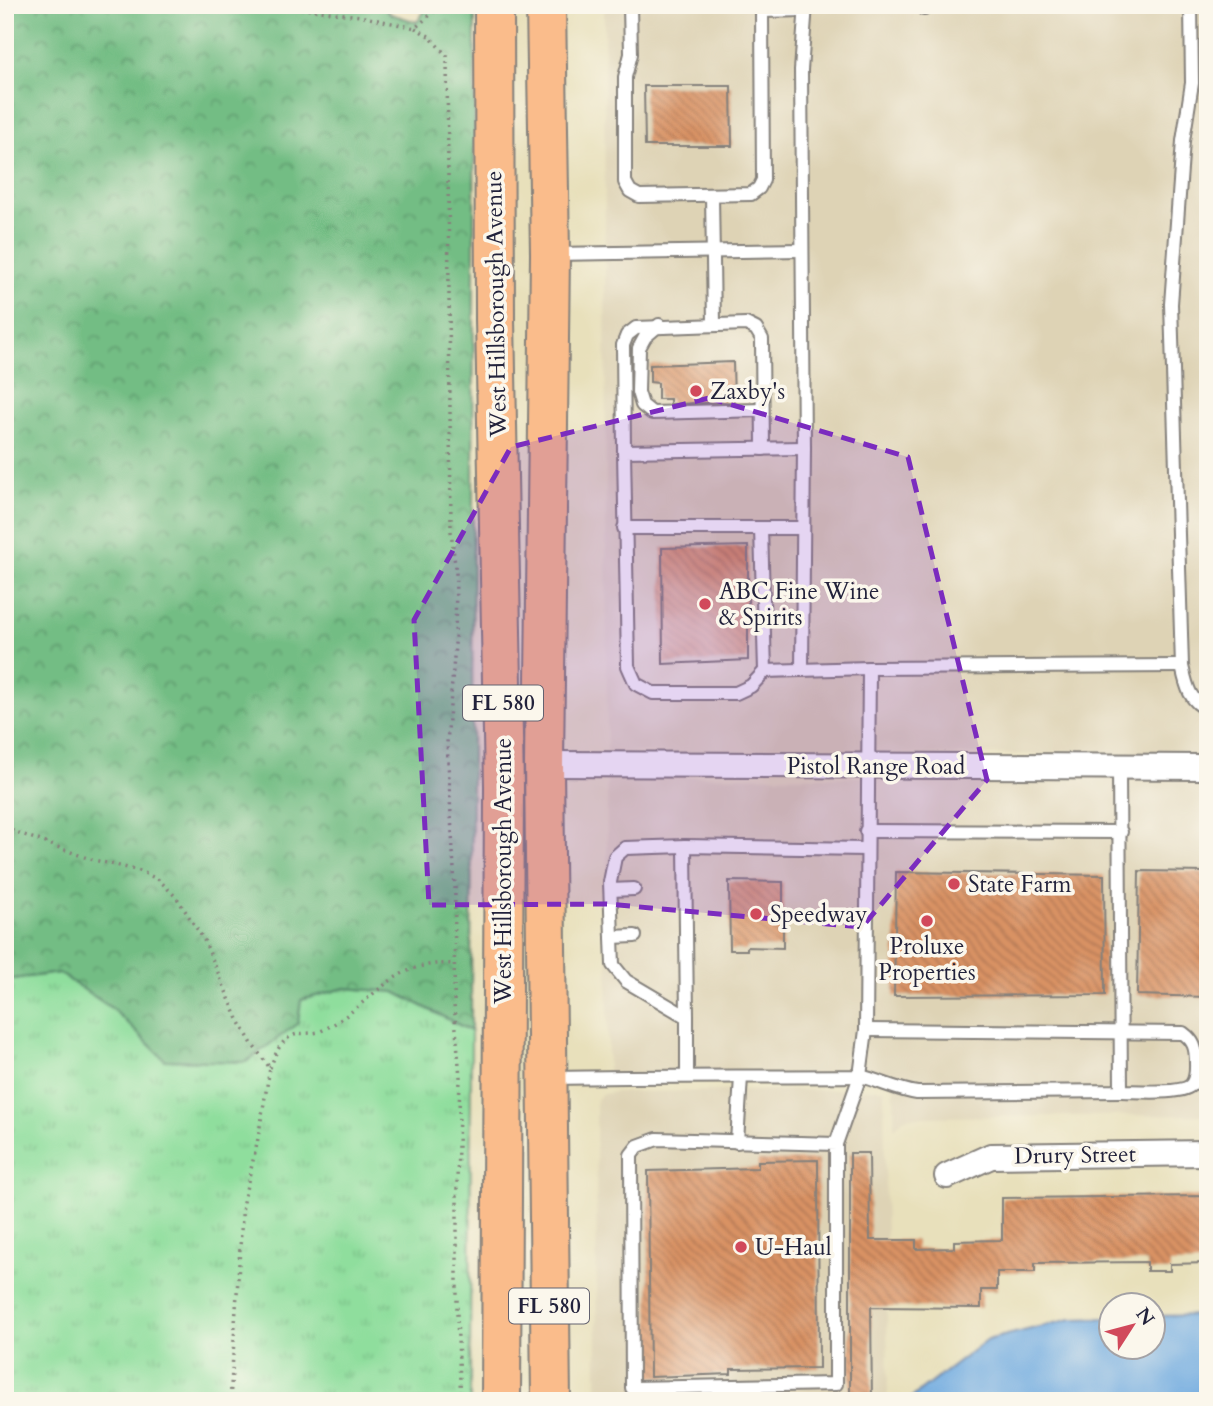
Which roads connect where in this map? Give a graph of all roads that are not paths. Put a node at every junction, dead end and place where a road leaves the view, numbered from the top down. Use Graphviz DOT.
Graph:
graph roads {
  1 [pos="494,5"];
  2 [pos="546,5"];
  3 [pos="630,5"];
  4 [pos="1191,5"];
  5 [pos="761,8"];
  6 [pos="806,8"];
  7 [pos="712,195"];
  8 [pos="802,250"];
  9 [pos="713,251"];
  10 [pos="550,254"];
  11 [pos="495,319"];
  12 [pos="714,324"];
  13 [pos="659,325"];
  14 [pos="762,410"];
  15 [pos="804,448"];
  16 [pos="763,449"];
  17 [pos="624,451"];
  18 [pos="624,528"];
  19 [pos="761,528"];
  20 [pos="802,528"];
  21 [pos="1182,666"];
  22 [pos="869,668"];
  23 [pos="802,670"];
  24 [pos="765,671"];
  25 [pos="1208,709"];
  26 [pos="544,764"];
  27 [pos="867,765"];
  28 [pos="1119,766"];
  29 [pos="1208,767"];
  30 [pos="504,786"];
  31 [pos="866,831"];
  32 [pos="1121,832"];
  33 [pos="685,846"];
  34 [pos="866,849"];
  35 [pos="611,890"];
  36 [pos="635,890"];
  37 [pos="635,936"];
  38 [pos="612,937"];
  39 [pos="687,1017"];
  40 [pos="866,1030"];
  41 [pos="1121,1032"];
  42 [pos="687,1075"];
  43 [pos="860,1076"];
  44 [pos="741,1077"];
  45 [pos="547,1078"];
  46 [pos="1121,1091"];
  47 [pos="737,1142"];
  48 [pos="836,1144"];
  49 [pos="1208,1153"];
  50 [pos="947,1176"];
  51 [pos="548,1210"];
  52 [pos="500,1401"];
  53 [pos="551,1401"];
  1 -- 11 [label="main road, West Hillsborough Avenue / FL 580"];
  2 -- 10 [label="main road, West Hillsborough Avenue / FL 580"];
  3 -- 7 [label="lane"];
  4 -- 21 [label="lane"];
  5 -- 6 [label="lane"];
  5 -- 7 [label="lane"];
  6 -- 8 [label="lane"];
  7 -- 9 [label="lane"];
  8 -- 9 [label="lane"];
  8 -- 15 [label="lane"];
  9 -- 10 [label="lane"];
  9 -- 12 [label="lane"];
  10 -- 26 [label="main road, West Hillsborough Avenue / FL 580"];
  11 -- 26 [label="main road"];
  11 -- 30 [label="main road, West Hillsborough Avenue / FL 580"];
  12 -- 13 [label="lane"];
  12 -- 14 [label="lane"];
  13 -- 14 [label="lane"];
  13 -- 17 [label="lane"];
  14 -- 16 [label="lane"];
  15 -- 16 [label="lane"];
  15 -- 20 [label="lane"];
  16 -- 17 [label="lane"];
  17 -- 18 [label="lane"];
  18 -- 19 [label="lane"];
  18 -- 24 [label="lane"];
  19 -- 20 [label="lane"];
  19 -- 24 [label="lane"];
  20 -- 23 [label="lane"];
  21 -- 22 [label="lane"];
  21 -- 25 [label="lane"];
  22 -- 23 [label="lane"];
  22 -- 27 [label="lane"];
  23 -- 24 [label="lane"];
  26 -- 27 [label="street, Pistol Range Road"];
  26 -- 45 [label="main road, West Hillsborough Avenue / FL 580"];
  27 -- 28 [label="street, Pistol Range Road"];
  27 -- 31 [label="lane"];
  28 -- 29 [label="street, Pistol Range Road"];
  28 -- 32 [label="lane"];
  30 -- 51 [label="main road"];
  30 -- 52 [label="main road, West Hillsborough Avenue / FL 580"];
  31 -- 32 [label="lane"];
  31 -- 34 [label="lane"];
  32 -- 41 [label="lane"];
  33 -- 34 [label="lane"];
  33 -- 35 [label="lane"];
  33 -- 39 [label="lane"];
  34 -- 40 [label="lane"];
  35 -- 36 [label="lane"];
  35 -- 38 [label="lane"];
  37 -- 38 [label="lane"];
  38 -- 39 [label="lane"];
  39 -- 42 [label="lane"];
  40 -- 41 [label="lane"];
  40 -- 43 [label="lane"];
  41 -- 46 [label="lane"];
  41 -- 46 [label="lane"];
  42 -- 44 [label="lane"];
  42 -- 45 [label="lane"];
  43 -- 44 [label="lane"];
  43 -- 46 [label="lane"];
  43 -- 48 [label="lane"];
  44 -- 47 [label="lane"];
  45 -- 51 [label="main road, West Hillsborough Avenue / FL 580"];
  47 -- 48 [label="lane"];
  47 -- 48 [label="lane"];
  49 -- 50 [label="street, Drury Street"];
  51 -- 53 [label="main road, West Hillsborough Avenue / FL 580"];
}
